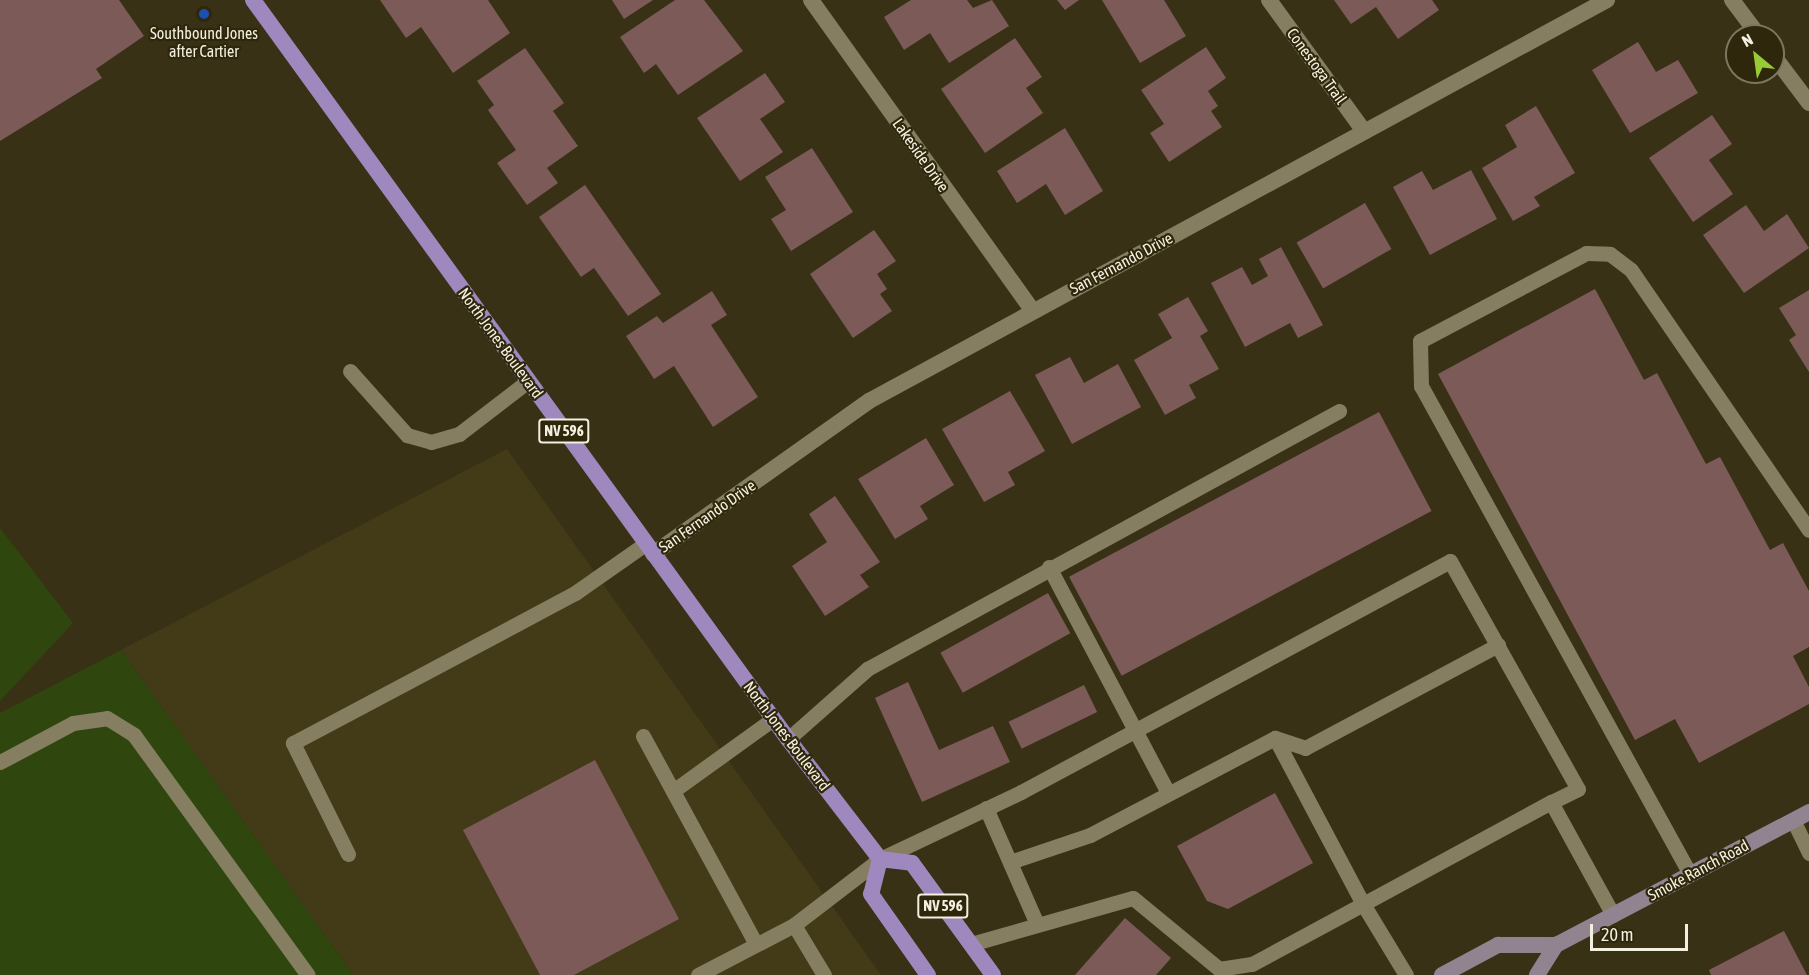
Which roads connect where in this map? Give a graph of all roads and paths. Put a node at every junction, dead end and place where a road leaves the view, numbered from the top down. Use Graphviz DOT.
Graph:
graph roads {
  1 [pos="253,0"];
  2 [pos="811,0"];
  3 [pos="1269,0"];
  4 [pos="1607,0"];
  5 [pos="1732,0"];
  6 [pos="1750,24"];
  7 [pos="1785,71"];
  8 [pos="1809,103"];
  9 [pos="1364,131"];
  10 [pos="1032,310"];
  11 [pos="350,371"];
  12 [pos="528,381"];
  13 [pos="1339,411"];
  14 [pos="1809,530"];
  15 [pos="649,549"];
  16 [pos="1049,567"];
  17 [pos="1498,645"];
  18 [pos="773,719"];
  19 [pos="1134,732"];
  20 [pos="643,736"];
  21 [pos="1275,738"];
  22 [pos="788,739"];
  23 [pos="0,762"];
  24 [pos="673,791"];
  25 [pos="1168,793"];
  26 [pos="1551,802"];
  27 [pos="986,808"];
  28 [pos="1809,812"];
  29 [pos="1793,820"];
  30 [pos="1809,853"];
  31 [pos="348,854"];
  32 [pos="880,859"];
  33 [pos="1010,862"];
  34 [pos="1690,874"];
  35 [pos="1363,904"];
  36 [pos="1613,915"];
  37 [pos="1037,924"];
  38 [pos="794,925"];
  39 [pos="756,944"];
  40 [pos="971,944"];
  41 [pos="1556,945"];
  42 [pos="1255,970"];
  43 [pos="308,975"];
  44 [pos="698,975"];
  45 [pos="824,975"];
  46 [pos="928,975"];
  47 [pos="993,975"];
  48 [pos="1406,975"];
  49 [pos="1442,975"];
  50 [pos="1537,975"];
  1 -- 12 [label="main road, North Jones Boulevard / NV 596"];
  2 -- 10 [label="street, Lakeside Drive"];
  3 -- 9 [label="street, Conestoga Trail"];
  4 -- 9 [label="street, San Fernando Drive"];
  5 -- 6 [label="street"];
  7 -- 8 [label="street"];
  9 -- 10 [label="street, San Fernando Drive"];
  10 -- 15 [label="street, San Fernando Drive"];
  11 -- 12 [label="lane"];
  12 -- 15 [label="main road, North Jones Boulevard / NV 596"];
  13 -- 16 [label="lane"];
  14 -- 34 [label="lane"];
  15 -- 18 [label="main road, North Jones Boulevard / NV 596"];
  15 -- 31 [label="lane"];
  16 -- 19 [label="lane"];
  16 -- 22 [label="lane"];
  17 -- 19 [label="lane"];
  17 -- 21 [label="lane"];
  17 -- 26 [label="lane"];
  18 -- 22 [label="main road, North Jones Boulevard / NV 596"];
  18 -- 24 [label="lane"];
  19 -- 25 [label="lane"];
  19 -- 27 [label="lane"];
  20 -- 24 [label="lane"];
  21 -- 25 [label="lane"];
  21 -- 35 [label="lane"];
  22 -- 32 [label="main road, North Jones Boulevard / NV 596"];
  23 -- 43 [label="lane"];
  24 -- 39 [label="lane"];
  25 -- 33 [label="lane"];
  26 -- 35 [label="lane"];
  26 -- 36 [label="lane"];
  27 -- 32 [label="lane"];
  27 -- 33 [label="lane"];
  28 -- 29 [label="main road, Smoke Ranch Road"];
  29 -- 30 [label="lane"];
  29 -- 34 [label="main road, Smoke Ranch Road"];
  32 -- 38 [label="lane"];
  32 -- 40 [label="main road, NV 596"];
  32 -- 46 [label="main road, NV 596"];
  33 -- 37 [label="lane"];
  34 -- 36 [label="main road, Smoke Ranch Road"];
  35 -- 42 [label="lane"];
  35 -- 48 [label="lane"];
  36 -- 41 [label="main road, Smoke Ranch Road"];
  37 -- 40 [label="lane"];
  37 -- 42 [label="lane"];
  38 -- 39 [label="lane"];
  38 -- 45 [label="lane"];
  39 -- 44 [label="lane"];
  40 -- 47 [label="main road, NV 596"];
  41 -- 49 [label="main road, Smoke Ranch Road"];
  41 -- 50 [label="main road, Smoke Ranch Road"];
}
